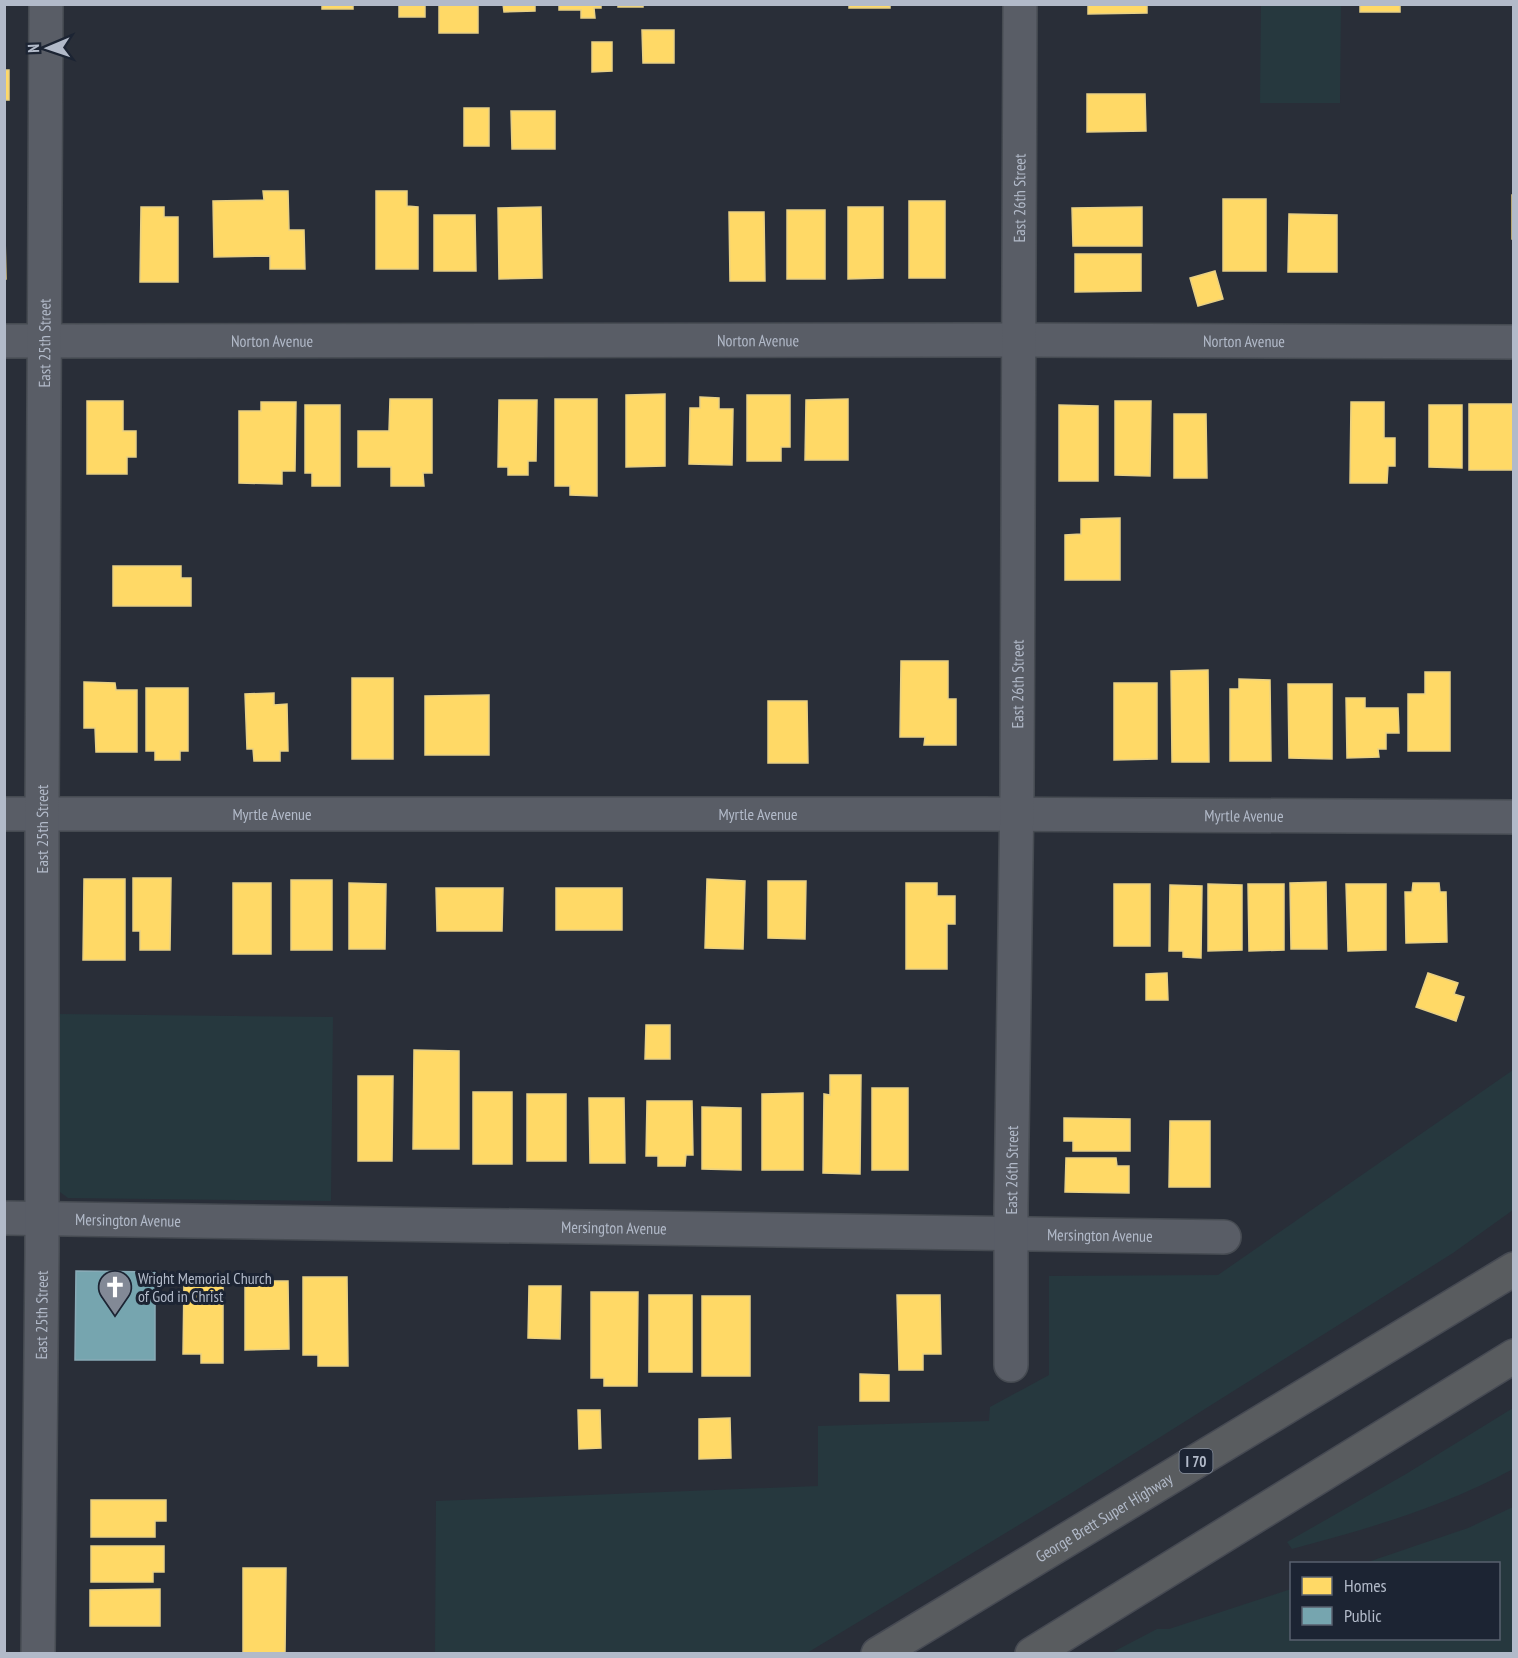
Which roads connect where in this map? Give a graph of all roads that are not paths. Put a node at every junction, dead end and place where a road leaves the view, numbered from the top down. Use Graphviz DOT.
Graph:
graph roads {
  1 [pos="46,4"];
  2 [pos="1020,4"];
  3 [pos="1019,340"];
  4 [pos="4,341"];
  5 [pos="45,341"];
  6 [pos="1514,342"];
  7 [pos="4,814"];
  8 [pos="1017,814"];
  9 [pos="42,815"];
  10 [pos="1514,817"];
  11 [pos="4,1218"];
  12 [pos="42,1218"];
  13 [pos="1011,1233"];
  14 [pos="1224,1237"];
  15 [pos="1514,1269"];
  16 [pos="1514,1356"];
  17 [pos="1011,1365"];
  18 [pos="38,1653"];
  19 [pos="878,1653"];
  20 [pos="1032,1653"];
  1 -- 5 [label="street, East 25th Street"];
  2 -- 3 [label="street, East 26th Street"];
  3 -- 5 [label="street, Norton Avenue"];
  3 -- 6 [label="street, Norton Avenue"];
  3 -- 8 [label="street, East 26th Street"];
  4 -- 5 [label="street, Norton Avenue"];
  5 -- 9 [label="street, East 25th Street"];
  7 -- 9 [label="street, Myrtle Avenue"];
  8 -- 9 [label="street, Myrtle Avenue"];
  8 -- 10 [label="street, Myrtle Avenue"];
  8 -- 13 [label="street, East 26th Street"];
  9 -- 12 [label="street, East 25th Street"];
  11 -- 12 [label="street, Mersington Avenue"];
  12 -- 13 [label="street, Mersington Avenue"];
  12 -- 18 [label="street, East 25th Street"];
  13 -- 14 [label="street, Mersington Avenue"];
  13 -- 17 [label="street, East 26th Street"];
  15 -- 19 [label="highway, George Brett Super Highway / I 70"];
  16 -- 20 [label="highway"];
}
